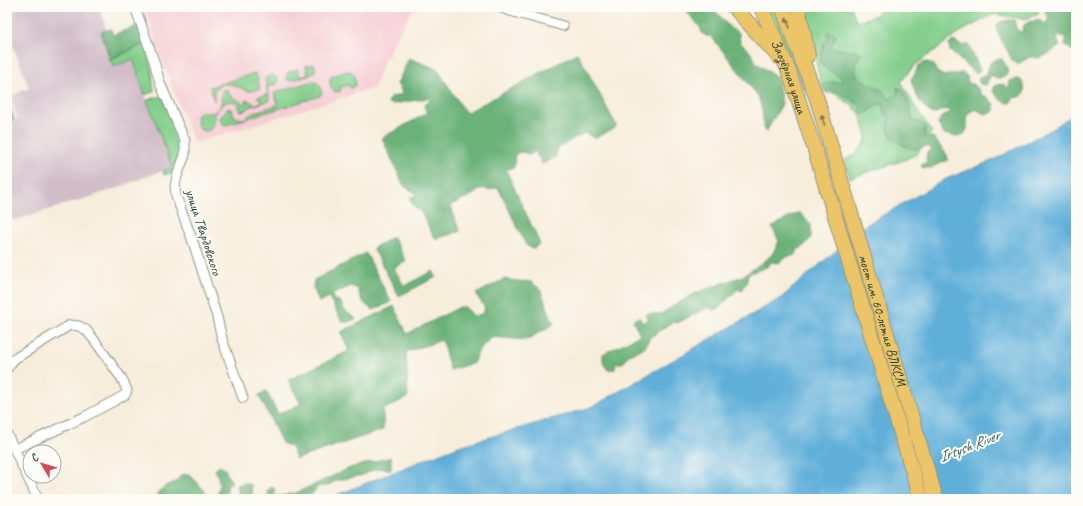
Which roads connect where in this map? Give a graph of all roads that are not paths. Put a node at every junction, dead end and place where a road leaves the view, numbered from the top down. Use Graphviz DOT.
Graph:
graph roads {
  1 [pos="135,7"];
  2 [pos="499,7"];
  3 [pos="734,7"];
  4 [pos="760,7"];
  5 [pos="782,7"];
  6 [pos="798,7"];
  7 [pos="563,26"];
  8 [pos="788,68"];
  9 [pos="817,99"];
  10 [pos="829,140"];
  11 [pos="814,147"];
  12 [pos="7,369"];
  13 [pos="243,398"];
  14 [pos="7,434"];
  15 [pos="14,449"];
  16 [pos="38,499"];
  17 [pos="920,499"];
  18 [pos="936,499"];
  1 -- 13 [label="street, улица Твардовского"];
  2 -- 7 [label="street"];
  3 -- 8 [label="main road"];
  4 -- 8 [label="main road, Заозёрная улица"];
  9 -- 5 [label="main road, Заозёрная улица, one-way"];
  6 -- 9 [label="main road"];
  8 -- 11 [label="main road, Заозёрная улица"];
  10 -- 9 [label="main road, Заозёрная улица, one-way"];
  10 -- 18 [label="main road, мост им. 60-летия ВЛКСМ"];
  11 -- 17 [label="main road, мост им. 60-летия ВЛКСМ"];
  12 -- 15 [label="street"];
  14 -- 15 [label="street"];
  15 -- 16 [label="street"];
}
